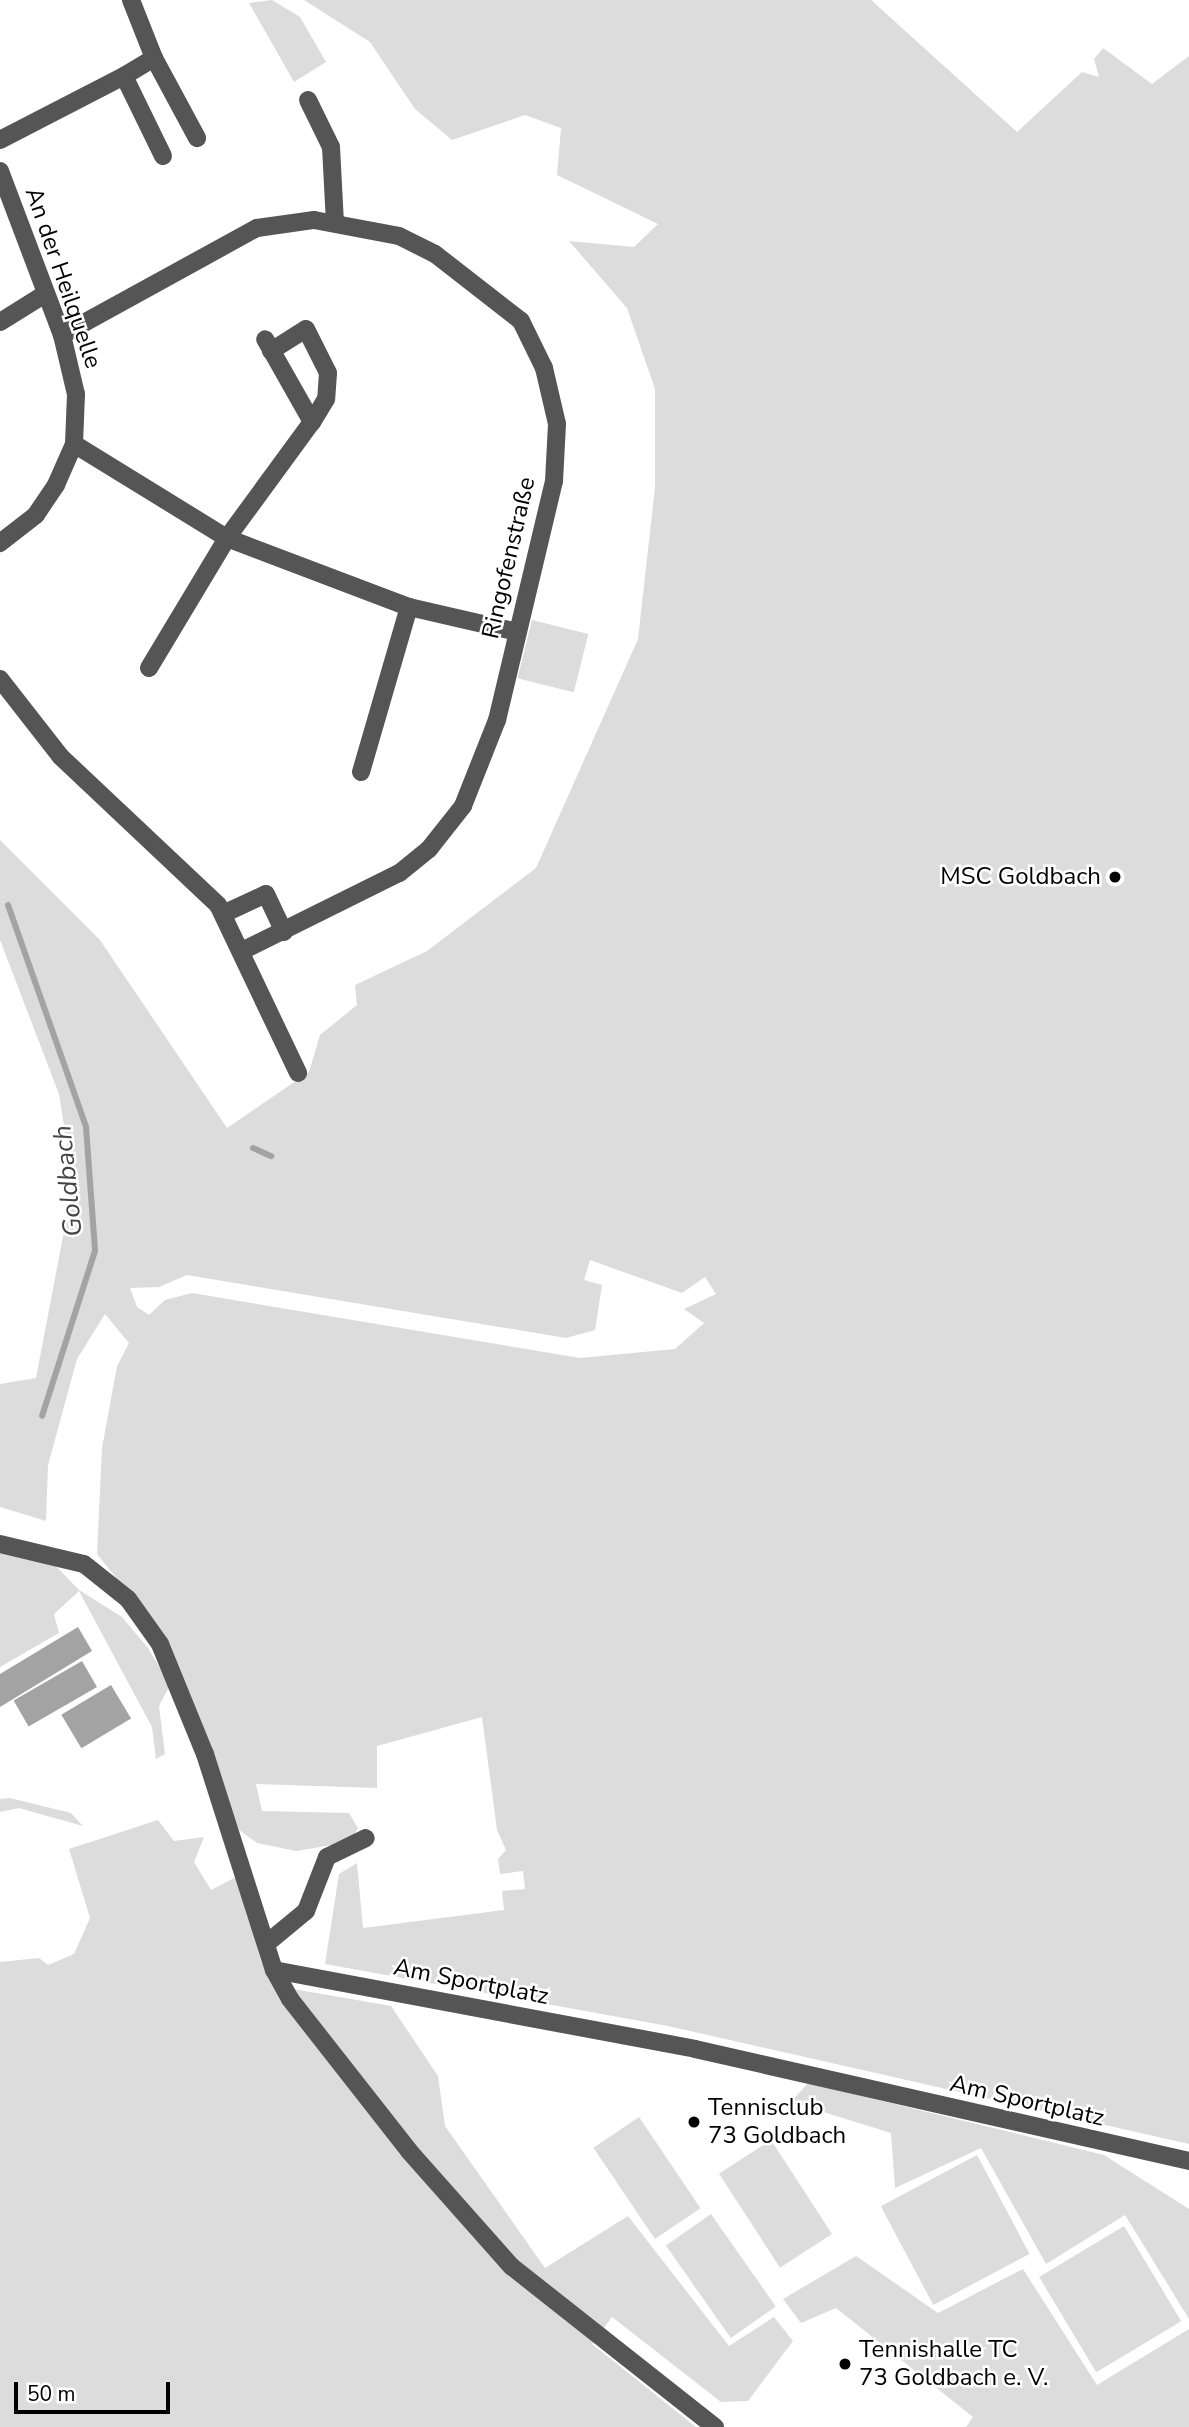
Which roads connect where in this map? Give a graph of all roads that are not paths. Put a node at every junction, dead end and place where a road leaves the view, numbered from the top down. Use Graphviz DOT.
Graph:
graph roads {
  1 [pos="131,0"];
  2 [pos="154,58"];
  3 [pos="124,76"];
  4 [pos="308,100"];
  5 [pos="197,138"];
  6 [pos="0,140"];
  7 [pos="163,156"];
  8 [pos="0,171"];
  9 [pos="7,218"];
  10 [pos="335,223"];
  11 [pos="45,294"];
  12 [pos="0,322"];
  13 [pos="62,335"];
  14 [pos="312,422"];
  15 [pos="74,444"];
  16 [pos="227,538"];
  17 [pos="0,543"];
  18 [pos="409,607"];
  19 [pos="517,632"];
  20 [pos="149,668"];
  21 [pos="0,679"];
  22 [pos="361,772"];
  23 [pos="223,914"];
  24 [pos="284,932"];
  25 [pos="244,950"];
  26 [pos="298,1073"];
  27 [pos="0,1544"];
  28 [pos="366,1838"];
  29 [pos="266,1944"];
  30 [pos="274,1970"];
  31 [pos="1189,2161"];
  32 [pos="715,2427"];
  1 -- 2 [label="street"];
  2 -- 3 [label="street"];
  2 -- 5 [label="street"];
  3 -- 6 [label="street"];
  3 -- 7 [label="street"];
  4 -- 10 [label="street"];
  8 -- 9 [label="street, An der Heilquelle"];
  9 -- 11 [label="street, An der Heilquelle"];
  10 -- 13 [label="street, Ringofenstraße"];
  10 -- 19 [label="street, Ringofenstraße"];
  11 -- 12 [label="street"];
  11 -- 13 [label="street, An der Heilquelle"];
  13 -- 15 [label="street, An der Heilquelle"];
  14 -- 14 [label="street"];
  14 -- 16 [label="street"];
  15 -- 16 [label="street"];
  15 -- 17 [label="street, An der Heilquelle"];
  16 -- 18 [label="street"];
  16 -- 20 [label="street"];
  18 -- 19 [label="street"];
  18 -- 22 [label="street"];
  19 -- 24 [label="street, Ringofenstraße"];
  21 -- 23 [label="street"];
  23 -- 24 [label="street"];
  23 -- 25 [label="street"];
  24 -- 25 [label="street, Ringofenstraße"];
  25 -- 26 [label="street"];
  27 -- 29 [label="street"];
  28 -- 29 [label="street"];
  29 -- 30 [label="street"];
  30 -- 31 [label="street, Am Sportplatz"];
  30 -- 32 [label="street"];
}
